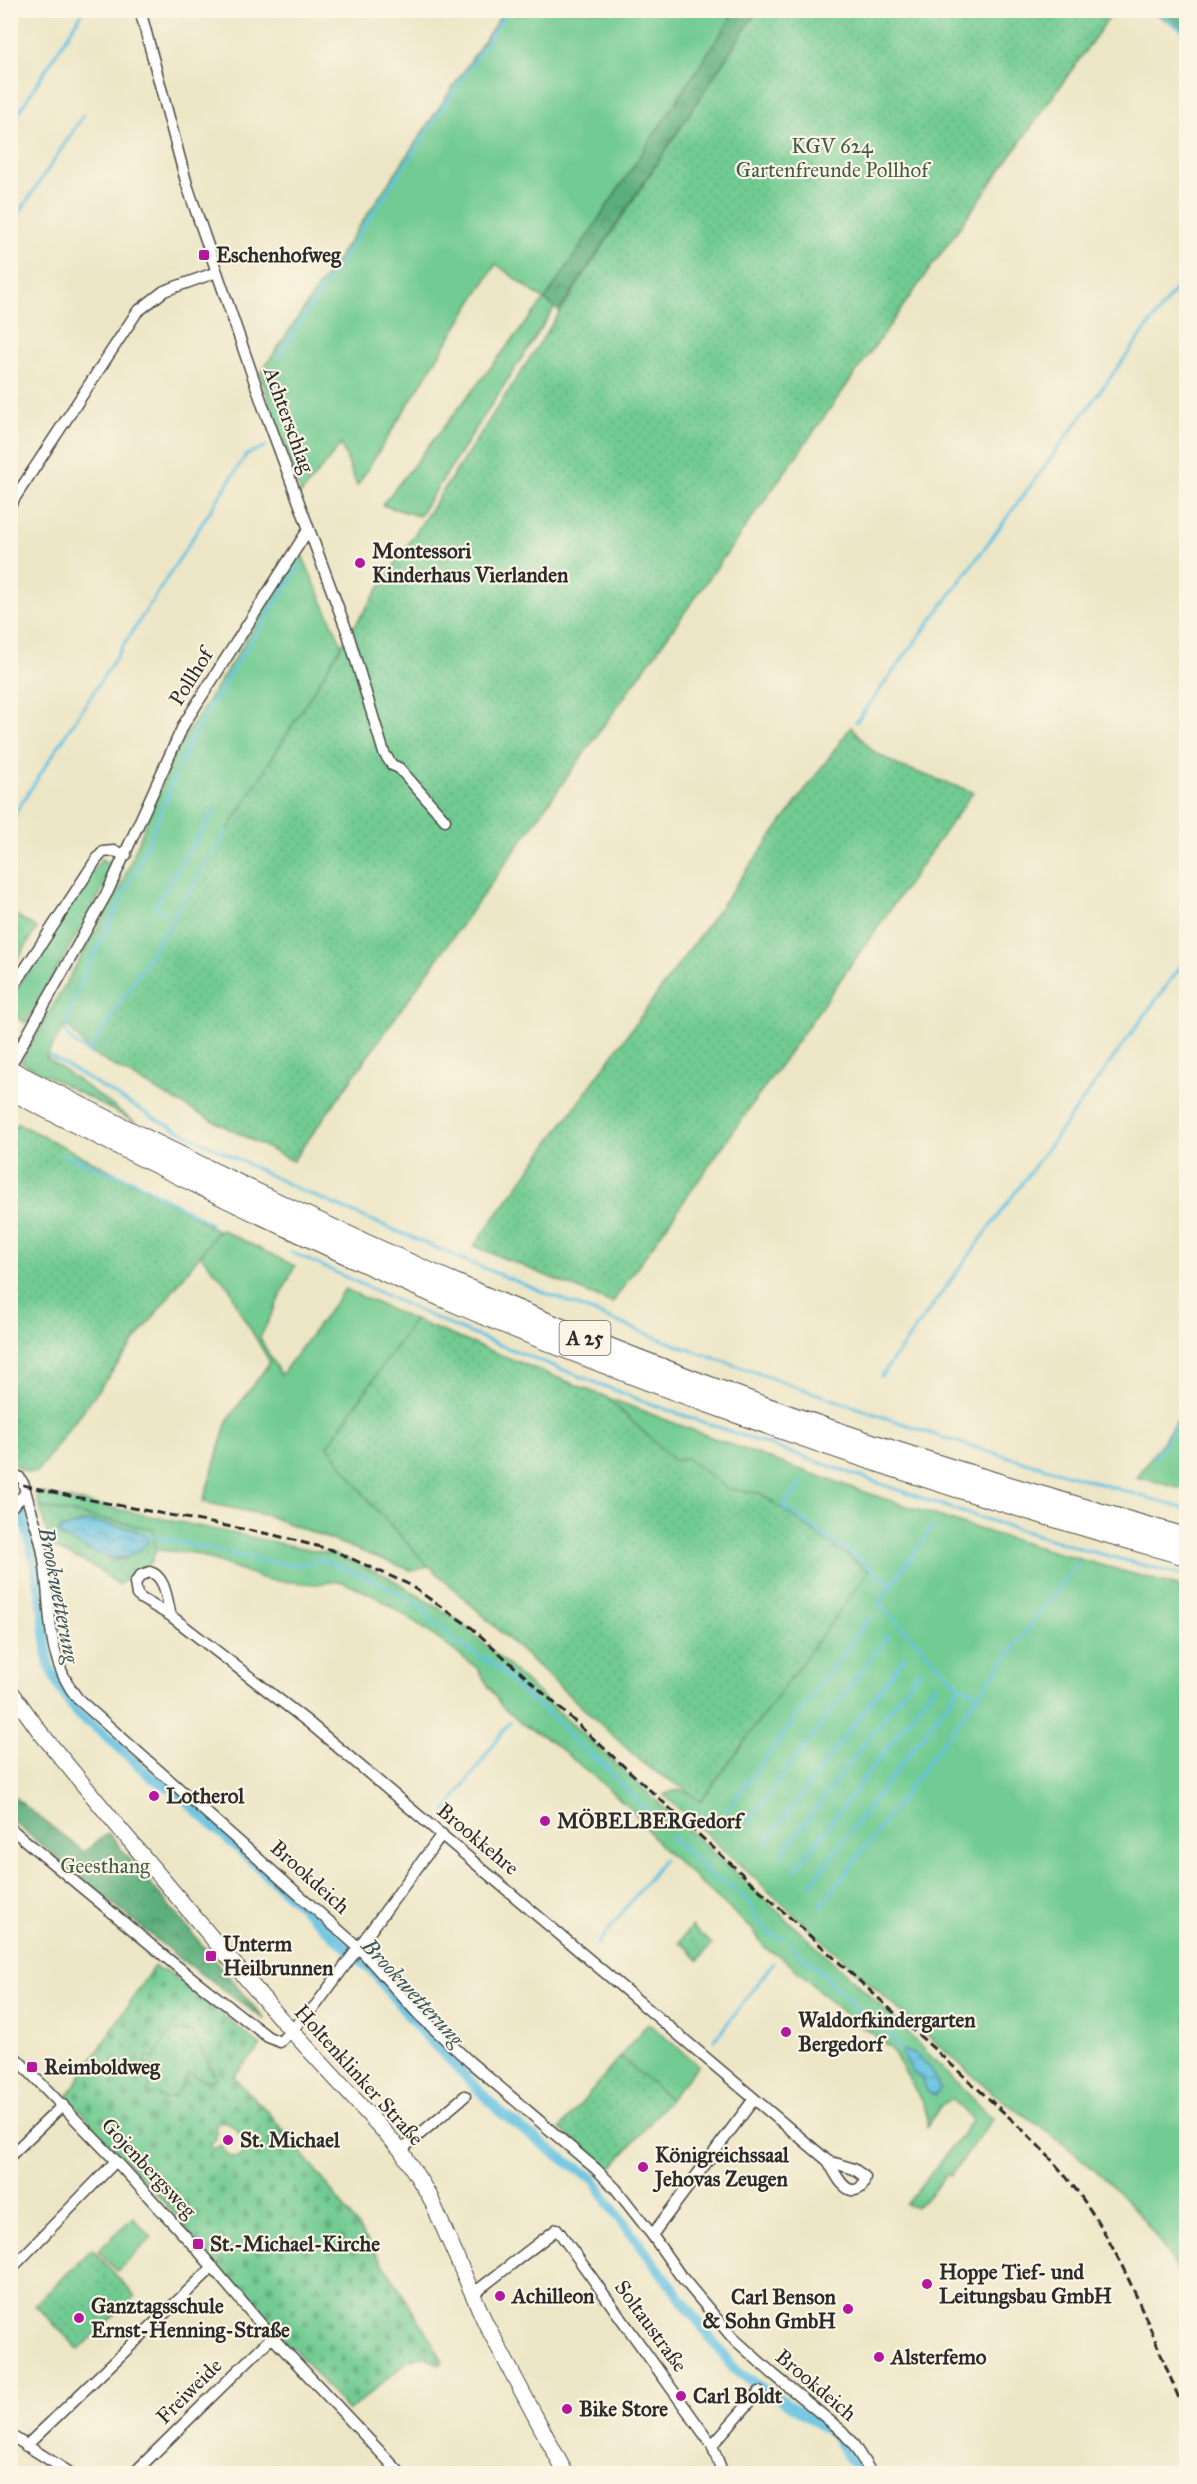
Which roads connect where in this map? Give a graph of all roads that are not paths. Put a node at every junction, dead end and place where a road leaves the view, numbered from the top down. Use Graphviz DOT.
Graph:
graph roads {
  1 [pos="140,10"];
  2 [pos="217,272"];
  3 [pos="10,505"];
  4 [pos="308,530"];
  5 [pos="445,820"];
  6 [pos="126,855"];
  7 [pos="10,993"];
  8 [pos="10,1069"];
  9 [pos="10,1089"];
  10 [pos="10,1473"];
  11 [pos="16,1503"];
  12 [pos="1186,1538"];
  13 [pos="1186,1555"];
  14 [pos="171,1616"];
  15 [pos="10,1690"];
  16 [pos="10,1828"];
  17 [pos="442,1834"];
  18 [pos="355,1953"];
  19 [pos="293,2031"];
  20 [pos="10,2052"];
  21 [pos="465,2096"];
  22 [pos="754,2099"];
  23 [pos="63,2105"];
  24 [pos="401,2150"];
  25 [pos="10,2156"];
  26 [pos="116,2161"];
  27 [pos="828,2161"];
  28 [pos="652,2235"];
  29 [pos="213,2267"];
  30 [pos="10,2270"];
  31 [pos="474,2293"];
  32 [pos="272,2337"];
  33 [pos="759,2392"];
  34 [pos="10,2435"];
  35 [pos="712,2445"];
  36 [pos="26,2446"];
  37 [pos="72,2474"];
  38 [pos="133,2474"];
  39 [pos="401,2474"];
  40 [pos="566,2474"];
  41 [pos="723,2474"];
  42 [pos="872,2474"];
  1 -- 2 [label="street, Achterschlag"];
  2 -- 3 [label="street"];
  2 -- 4 [label="street, Achterschlag"];
  4 -- 5 [label="street, Achterschlag"];
  4 -- 6 [label="street, Pollhof"];
  6 -- 7 [label="street"];
  6 -- 8 [label="street, Pollhof"];
  8 -- 12 [label="highway, A 25"];
  9 -- 13 [label="highway, A 25"];
  10 -- 11 [label="street, Brookdeich"];
  11 -- 18 [label="street, Brookdeich"];
  14 -- 17 [label="street, Brookkehre"];
  15 -- 19 [label="main road, Holtenklinker Straße"];
  16 -- 19 [label="street"];
  17 -- 18 [label="street"];
  17 -- 22 [label="street, Brookkehre"];
  18 -- 19 [label="street"];
  18 -- 28 [label="street, Brookdeich"];
  19 -- 24 [label="main road, Holtenklinker Straße"];
  20 -- 23 [label="street, Gojenbergsweg"];
  21 -- 24 [label="street"];
  22 -- 27 [label="street, Brookkehre"];
  22 -- 28 [label="street"];
  23 -- 25 [label="street"];
  23 -- 26 [label="street, Gojenbergsweg"];
  24 -- 31 [label="main road, Holtenklinker Straße"];
  26 -- 29 [label="street, Gojenbergsweg"];
  26 -- 30 [label="street"];
  28 -- 42 [label="street, Brookdeich"];
  29 -- 32 [label="street, Gojenbergsweg"];
  29 -- 36 [label="street"];
  31 -- 35 [label="street, Soltaustraße"];
  31 -- 40 [label="main road, Holtenklinker Straße"];
  32 -- 38 [label="street, Freiweide"];
  32 -- 39 [label="street, Gojenbergsweg"];
  33 -- 35 [label="street"];
  34 -- 36 [label="street"];
  35 -- 41 [label="street, Soltaustraße"];
  36 -- 37 [label="street"];
}
